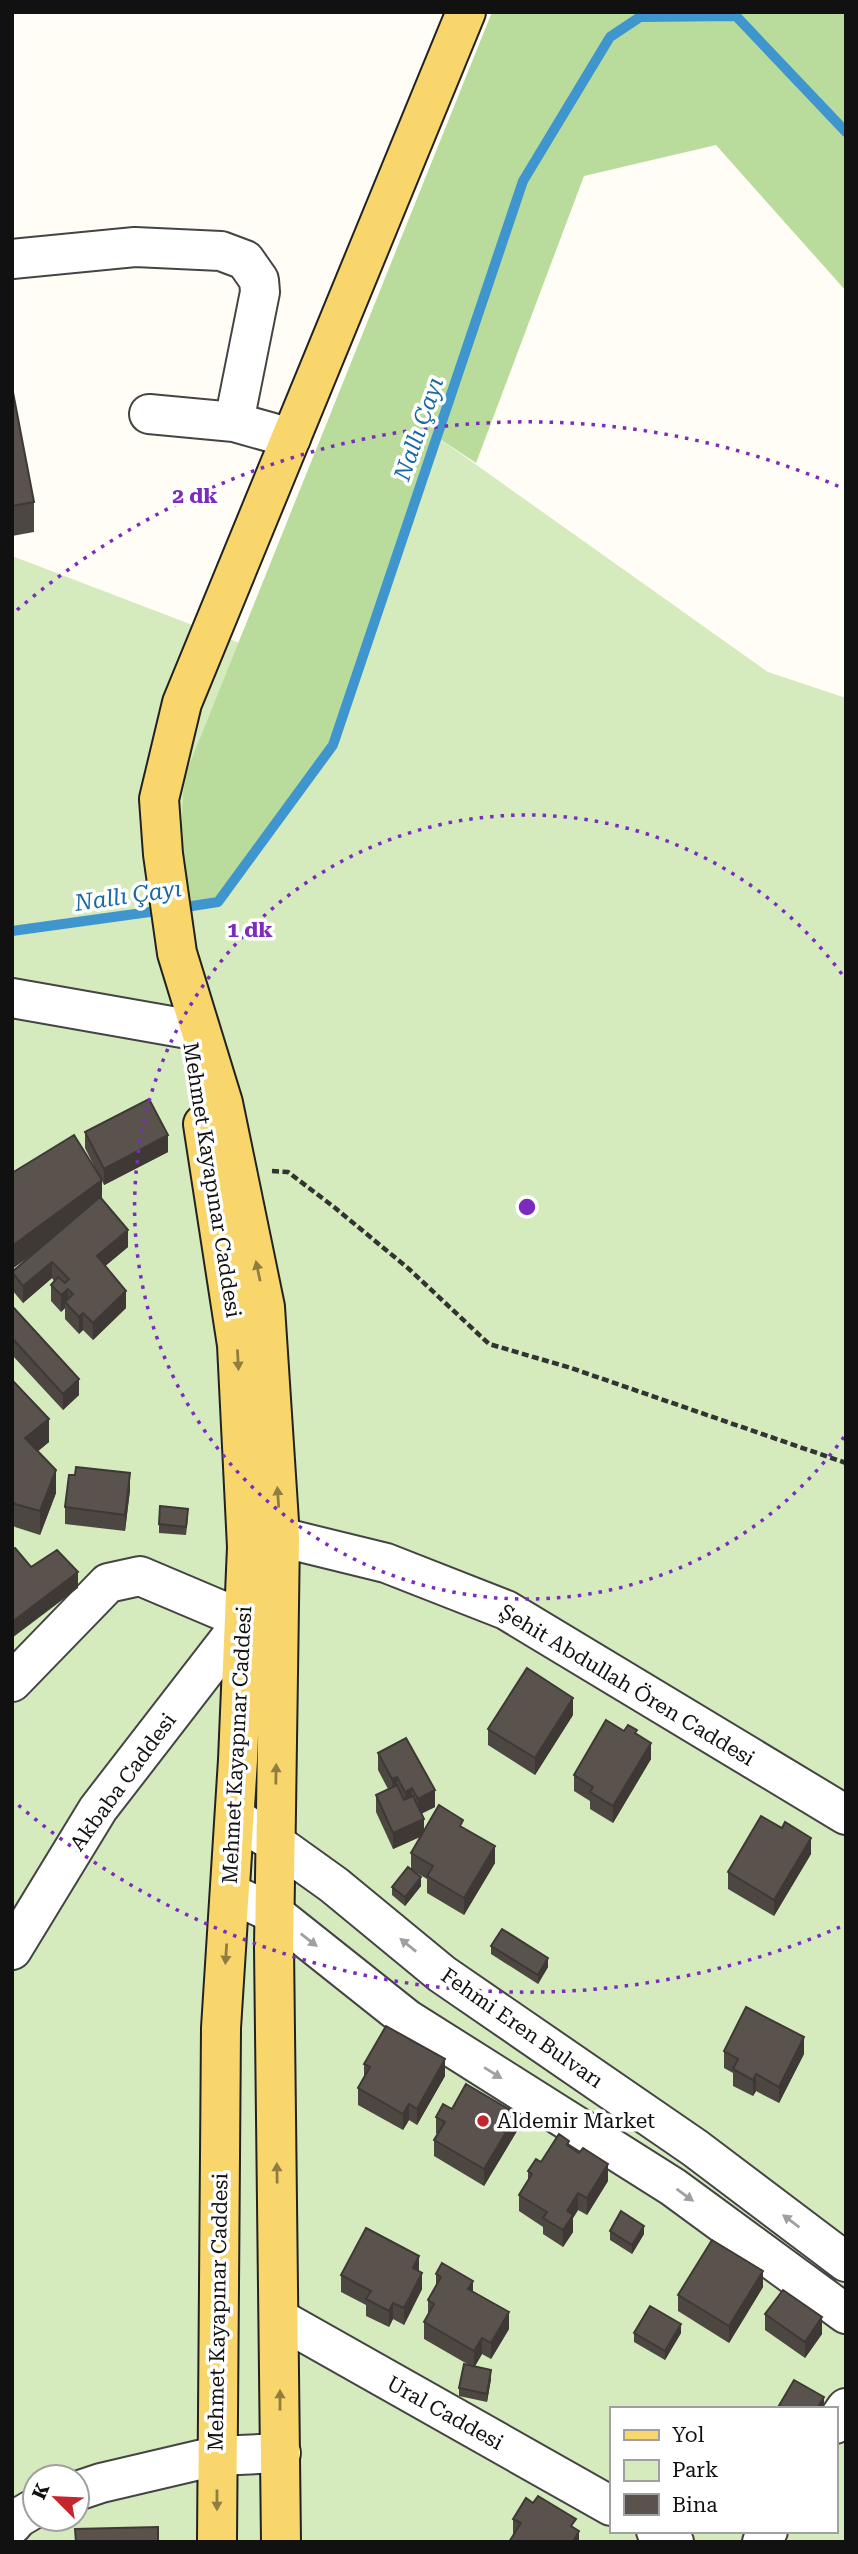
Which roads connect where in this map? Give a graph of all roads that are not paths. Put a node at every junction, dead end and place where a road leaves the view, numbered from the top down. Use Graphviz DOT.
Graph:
graph roads {
  1 [pos="466,12"];
  2 [pos="12,259"];
  3 [pos="149,414"];
  4 [pos="234,422"];
  5 [pos="291,438"];
  6 [pos="177,953"];
  7 [pos="12,999"];
  8 [pos="188,1029"];
  9 [pos="280,1537"];
  10 [pos="244,1620"];
  11 [pos="12,1682"];
  12 [pos="846,1815"];
  13 [pos="235,1818"];
  14 [pos="274,1842"];
  15 [pos="230,1893"];
  16 [pos="275,1914"];
  17 [pos="12,1950"];
  18 [pos="846,2262"];
  19 [pos="846,2314"];
  20 [pos="280,2319"];
  21 [pos="281,2453"];
  22 [pos="216,2456"];
  23 [pos="91,2486"];
  24 [pos="610,2505"];
  25 [pos="217,2542"];
  26 [pos="281,2542"];
  1 -- 5 [label="main road"];
  2 -- 4 [label="street"];
  3 -- 4 [label="street"];
  4 -- 5 [label="street"];
  5 -- 6 [label="main road"];
  6 -- 8 [label="main road, Mehmet Kayapınar Caddesi"];
  9 -- 6 [label="main road, Mehmet Kayapınar Caddesi, one-way"];
  7 -- 8 [label="street"];
  8 -- 10 [label="main road, Mehmet Kayapınar Caddesi, one-way"];
  9 -- 12 [label="street, Şehit Abdullah Ören Caddesi"];
  14 -- 9 [label="main road, Mehmet Kayapınar Caddesi, one-way"];
  10 -- 11 [label="street"];
  10 -- 13 [label="main road, Mehmet Kayapınar Caddesi"];
  10 -- 17 [label="street, Akbaba Caddesi"];
  13 -- 14 [label="street, Fehmi Eren Bulvarı"];
  13 -- 15 [label="main road, Mehmet Kayapınar Caddesi"];
  14 -- 16 [label="main road, Mehmet Kayapınar Caddesi"];
  18 -- 14 [label="street, Fehmi Eren Bulvarı, one-way"];
  15 -- 16 [label="street"];
  15 -- 22 [label="main road, Mehmet Kayapınar Caddesi, one-way"];
  16 -- 19 [label="street, one-way"];
  20 -- 16 [label="main road, Mehmet Kayapınar Caddesi, one-way"];
  21 -- 20 [label="main road, Mehmet Kayapınar Caddesi, one-way"];
  20 -- 24 [label="street, Ural Caddesi"];
  21 -- 22 [label="street"];
  21 -- 26 [label="main road, Mehmet Kayapınar Caddesi"];
  22 -- 23 [label="street"];
  22 -- 25 [label="main road, Mehmet Kayapınar Caddesi, one-way"];
}
